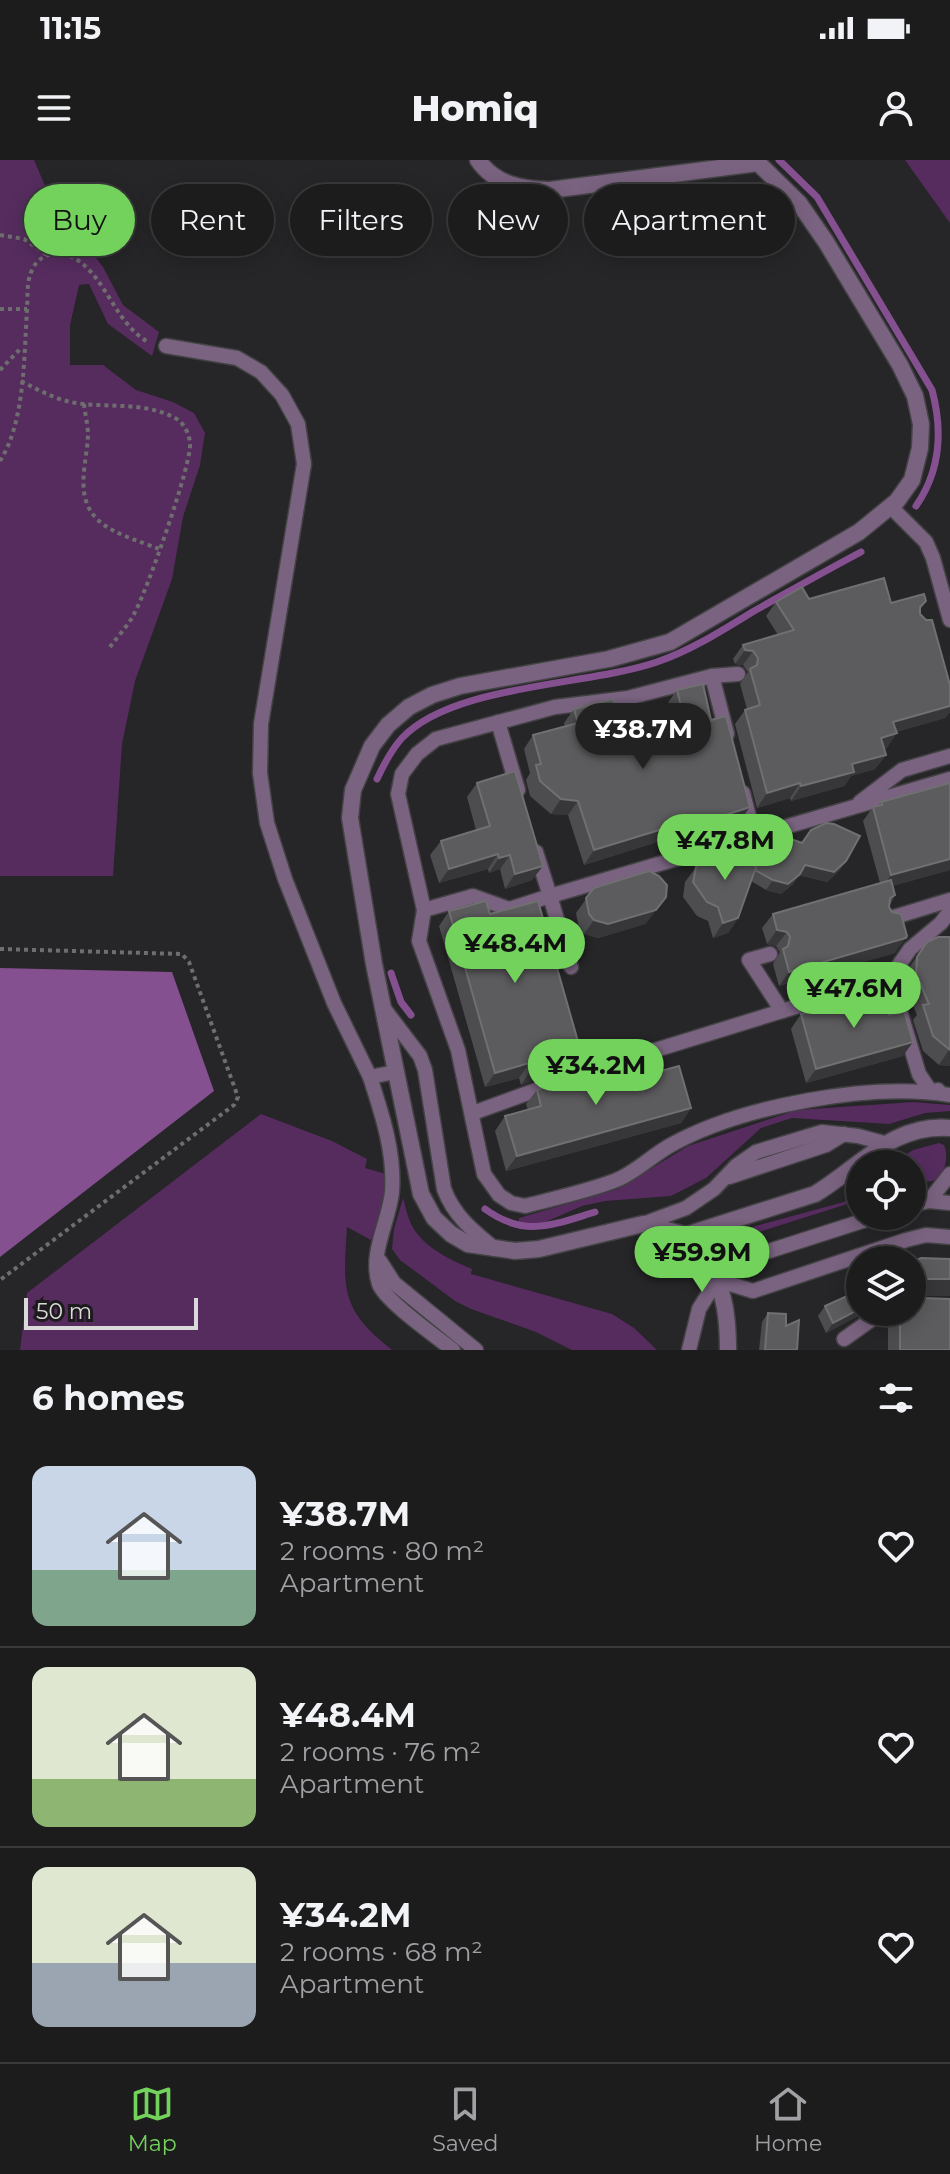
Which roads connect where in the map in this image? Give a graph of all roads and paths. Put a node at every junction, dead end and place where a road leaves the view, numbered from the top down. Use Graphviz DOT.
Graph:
graph roads {
  1 [pos="478,160"];
  2 [pos="756,162"];
  3 [pos="0,235"];
  4 [pos="24,239"];
  5 [pos="46,256"];
  6 [pos="70,256"];
  7 [pos="0,309"];
  8 [pos="27,309"];
  9 [pos="24,345"];
  10 [pos="166,346"];
  11 [pos="0,370"];
  12 [pos="21,381"];
  13 [pos="84,404"];
  14 [pos="0,461"];
  15 [pos="891,507"];
  16 [pos="159,549"];
  17 [pos="944,619"];
  18 [pos="110,647"];
  19 [pos="738,674"];
  20 [pos="712,676"];
  21 [pos="498,722"];
  22 [pos="731,749"];
  23 [pos="950,756"];
  24 [pos="739,778"];
  25 [pos="950,779"];
  26 [pos="854,807"];
  27 [pos="524,809"];
  28 [pos="754,836"];
  29 [pos="532,838"];
  30 [pos="550,896"];
  31 [pos="950,900"];
  32 [pos="424,910"];
  33 [pos="950,911"];
  34 [pos="888,919"];
  35 [pos="0,949"];
  36 [pos="770,954"];
  37 [pos="571,967"];
  38 [pos="890,978"];
  39 [pos="382,1006"];
  40 [pos="782,1011"];
  41 [pos="395,1072"];
  42 [pos="370,1077"];
  43 [pos="950,1087"];
  44 [pos="931,1092"];
  45 [pos="950,1095"];
  46 [pos="473,1113"];
  47 [pos="950,1128"];
  48 [pos="884,1143"];
  49 [pos="950,1174"];
  50 [pos="929,1201"];
  51 [pos="926,1202"];
  52 [pos="950,1203"];
  53 [pos="643,1224"];
  54 [pos="846,1226"];
  55 [pos="686,1235"];
  56 [pos="950,1237"];
  57 [pos="495,1249"];
  58 [pos="378,1258"];
  59 [pos="0,1280"];
  60 [pos="717,1280"];
  61 [pos="862,1326"];
  62 [pos="844,1339"];
  63 [pos="453,1350"];
  64 [pos="476,1350"];
  65 [pos="689,1350"];
  66 [pos="728,1350"];
  1 -- 2 [label="street"];
  2 -- 15 [label="street"];
  3 -- 4 [label="path"];
  5 -- 8 [label="path"];
  6 -- 10 [label="path"];
  7 -- 8 [label="path"];
  8 -- 9 [label="path"];
  9 -- 11 [label="path"];
  9 -- 12 [label="path"];
  10 -- 42 [label="lane"];
  12 -- 13 [label="path"];
  12 -- 14 [label="path"];
  13 -- 16 [label="path"];
  13 -- 16 [label="path"];
  15 -- 17 [label="lane"];
  15 -- 39 [label="street"];
  16 -- 18 [label="path"];
  19 -- 20 [label="lane"];
  20 -- 21 [label="lane"];
  20 -- 22 [label="lane"];
  21 -- 27 [label="lane"];
  21 -- 32 [label="lane"];
  23 -- 26 [label="lane"];
  24 -- 28 [label="lane"];
  25 -- 26 [label="lane"];
  26 -- 28 [label="lane"];
  28 -- 30 [label="lane"];
  29 -- 30 [label="lane"];
  30 -- 32 [label="lane"];
  30 -- 37 [label="lane"];
  31 -- 34 [label="lane"];
  32 -- 46 [label="lane"];
  33 -- 38 [label="lane"];
  35 -- 59 [label="path"];
  36 -- 40 [label="lane"];
  38 -- 40 [label="lane"];
  38 -- 44 [label="lane"];
  39 -- 41 [label="street"];
  39 -- 57 [label="lane"];
  40 -- 46 [label="lane"];
  41 -- 42 [label="lane"];
  41 -- 57 [label="street"];
  42 -- 58 [label="lane"];
  43 -- 44 [label="lane"];
  44 -- 45 [label="lane"];
  44 -- 46 [label="lane"];
  47 -- 48 [label="street"];
  48 -- 53 [label="lane"];
  48 -- 55 [label="street"];
  49 -- 50 [label="lane"];
  50 -- 51 [label="lane"];
  50 -- 52 [label="lane"];
  53 -- 55 [label="street"];
  53 -- 57 [label="street"];
  54 -- 60 [label="lane"];
  55 -- 60 [label="street"];
  56 -- 60 [label="lane"];
  58 -- 63 [label="lane"];
  58 -- 64 [label="lane"];
  60 -- 65 [label="lane"];
  60 -- 66 [label="street"];
  61 -- 62 [label="lane"];
}
